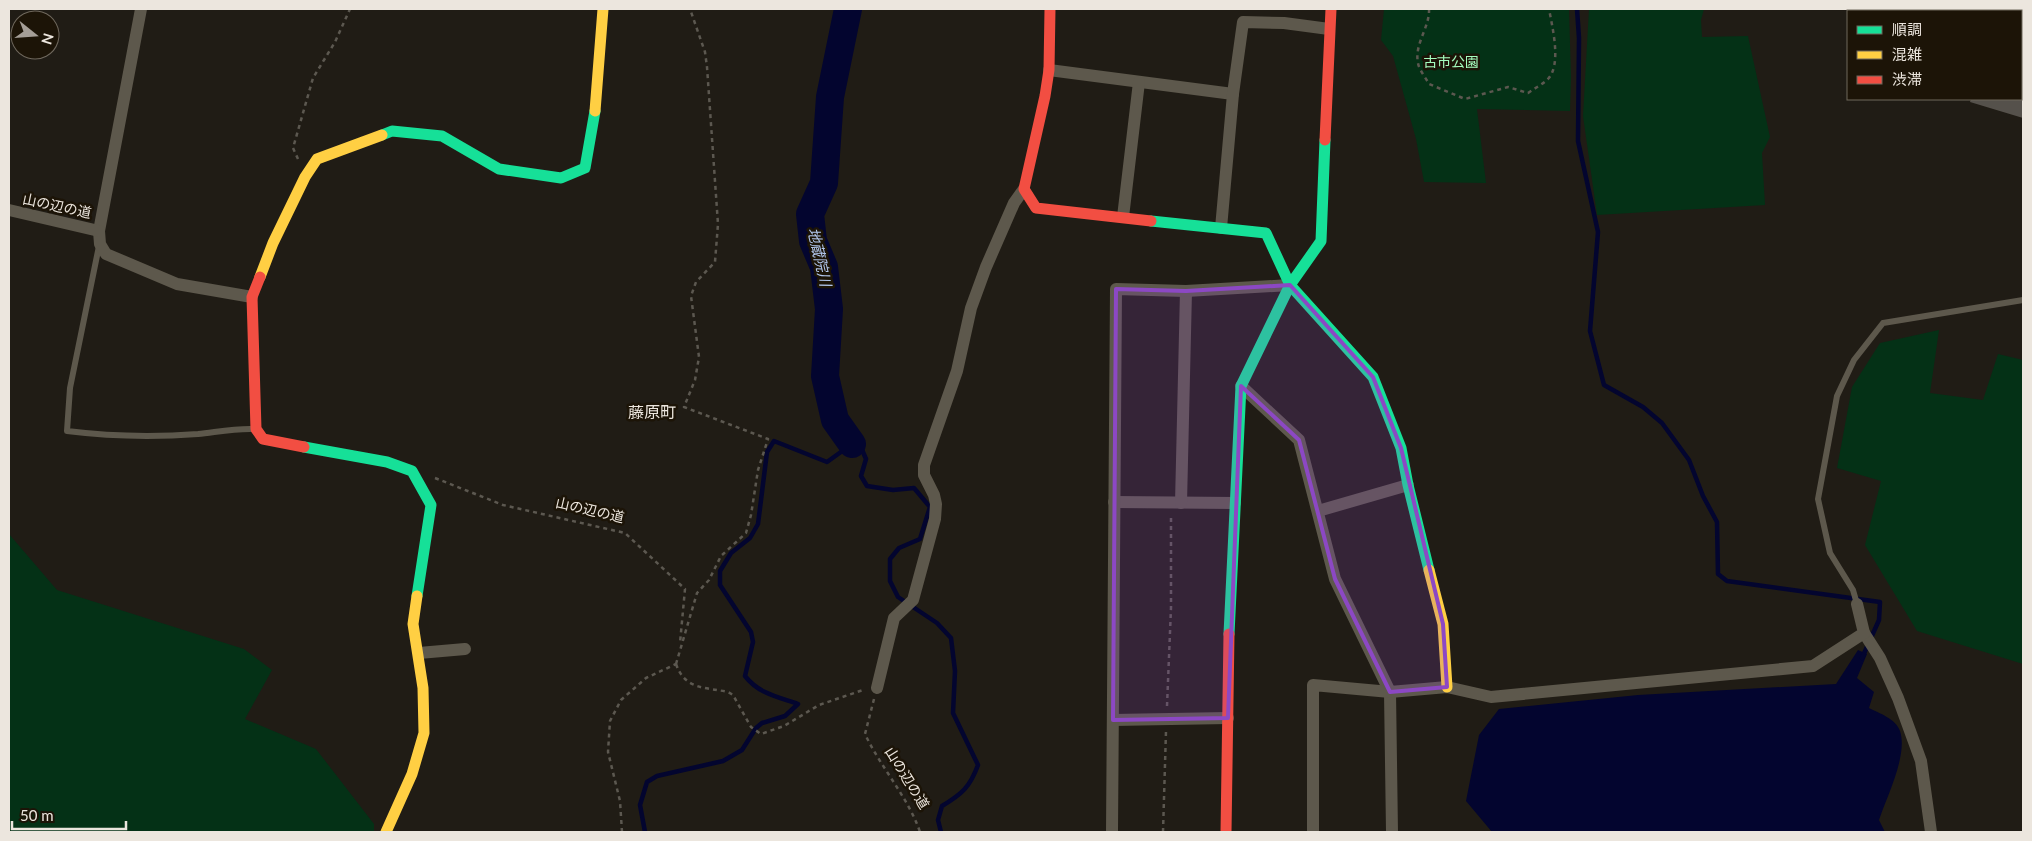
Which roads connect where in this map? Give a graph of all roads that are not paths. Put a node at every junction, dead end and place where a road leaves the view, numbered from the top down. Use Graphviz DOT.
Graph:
graph roads {
  1 [pos="141,9"];
  2 [pos="603,9"];
  3 [pos="1050,9"];
  4 [pos="1331,9"];
  5 [pos="1329,29"];
  6 [pos="1049,70"];
  7 [pos="1139,82"];
  8 [pos="1233,94"];
  9 [pos="1024,189"];
  10 [pos="9,210"];
  11 [pos="1123,217"];
  12 [pos="1221,228"];
  13 [pos="99,230"];
  14 [pos="100,244"];
  15 [pos="1290,285"];
  16 [pos="1186,291"];
  17 [pos="252,298"];
  18 [pos="2023,300"];
  19 [pos="1240,386"];
  20 [pos="256,429"];
  21 [pos="1408,485"];
  22 [pos="1114,502"];
  23 [pos="1176,502"];
  24 [pos="1235,503"];
  25 [pos="1318,511"];
  26 [pos="1857,604"];
  27 [pos="1864,633"];
  28 [pos="465,649"];
  29 [pos="418,653"];
  30 [pos="1447,687"];
  31 [pos="877,688"];
  32 [pos="1390,692"];
  33 [pos="1228,718"];
  34 [pos="1113,720"];
  35 [pos="386,832"];
  36 [pos="1112,832"];
  37 [pos="1226,832"];
  38 [pos="1313,832"];
  39 [pos="1392,832"];
  40 [pos="1931,832"];
  1 -- 13 [label="street"];
  2 -- 17 [label="street"];
  3 -- 6 [label="street"];
  4 -- 5 [label="street"];
  5 -- 8 [label="street"];
  5 -- 15 [label="street"];
  6 -- 7 [label="street"];
  6 -- 9 [label="street"];
  7 -- 8 [label="street"];
  7 -- 11 [label="street"];
  8 -- 12 [label="street"];
  9 -- 11 [label="street"];
  9 -- 31 [label="street"];
  10 -- 13 [label="street, 山の辺の道"];
  11 -- 12 [label="street"];
  12 -- 15 [label="street"];
  13 -- 14 [label="street"];
  14 -- 17 [label="street"];
  14 -- 20 [label="lane"];
  15 -- 16 [label="street"];
  15 -- 19 [label="street"];
  15 -- 21 [label="street"];
  16 -- 22 [label="street"];
  16 -- 23 [label="street"];
  17 -- 20 [label="street"];
  18 -- 26 [label="lane"];
  19 -- 24 [label="street"];
  19 -- 25 [label="street"];
  20 -- 29 [label="street"];
  21 -- 25 [label="street"];
  21 -- 30 [label="street"];
  22 -- 23 [label="street"];
  22 -- 34 [label="street"];
  23 -- 24 [label="street"];
  24 -- 33 [label="street"];
  25 -- 32 [label="street"];
  26 -- 27 [label="street"];
  27 -- 30 [label="street"];
  27 -- 40 [label="street"];
  28 -- 29 [label="street"];
  29 -- 35 [label="street"];
  30 -- 32 [label="street"];
  32 -- 38 [label="street"];
  32 -- 39 [label="street"];
  33 -- 34 [label="street"];
  33 -- 37 [label="street"];
  34 -- 36 [label="street"];
}
